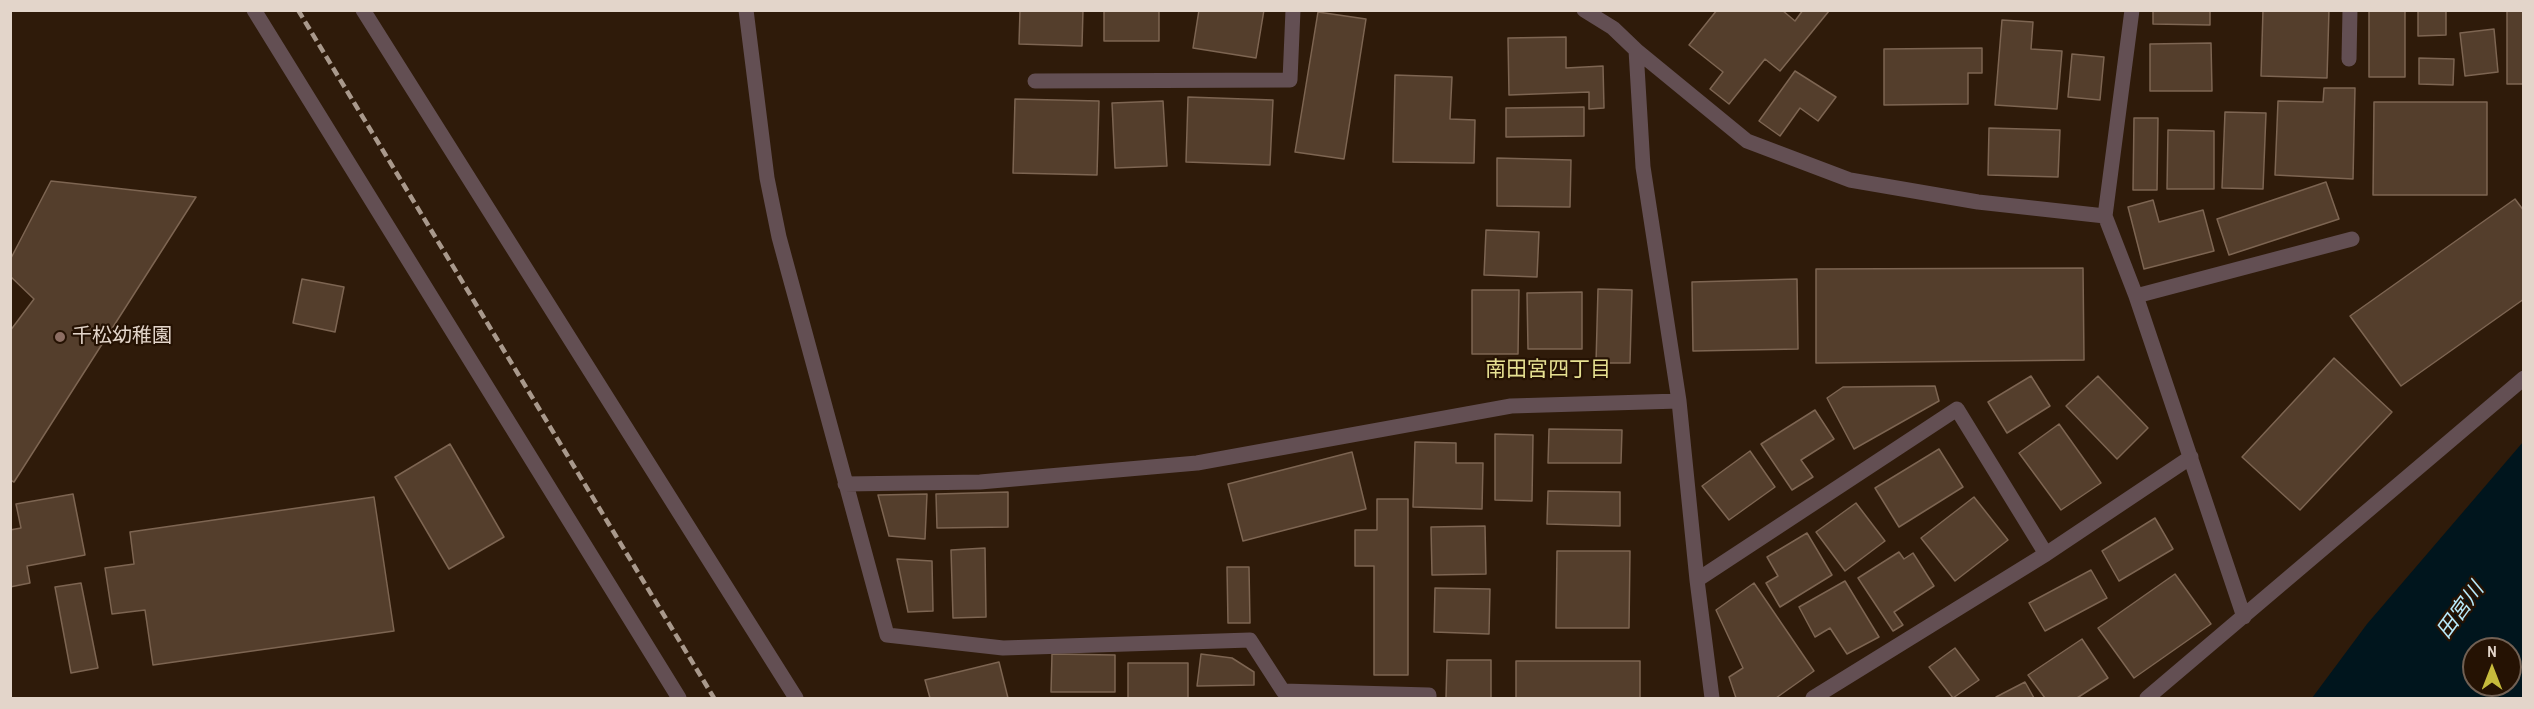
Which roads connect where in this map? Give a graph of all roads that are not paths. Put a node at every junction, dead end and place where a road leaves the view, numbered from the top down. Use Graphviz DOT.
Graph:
graph roads {
  1 [pos="254,10"];
  2 [pos="363,10"];
  3 [pos="746,10"];
  4 [pos="1293,10"];
  5 [pos="1584,10"];
  6 [pos="2132,10"];
  7 [pos="2350,10"];
  8 [pos="1636,50"];
  9 [pos="2349,59"];
  10 [pos="1035,81"];
  11 [pos="2105,216"];
  12 [pos="2352,239"];
  13 [pos="2136,296"];
  14 [pos="2523,378"];
  15 [pos="1679,401"];
  16 [pos="2191,457"];
  17 [pos="846,483"];
  18 [pos="2046,554"];
  19 [pos="1697,580"];
  20 [pos="2244,617"];
  21 [pos="679,699"];
  22 [pos="796,699"];
  23 [pos="1429,699"];
  24 [pos="1712,699"];
  25 [pos="1813,699"];
  26 [pos="2147,699"];
  1 -- 21 [label="street"];
  2 -- 22 [label="street"];
  3 -- 17 [label="street"];
  4 -- 10 [label="street"];
  5 -- 8 [label="street"];
  6 -- 11 [label="street"];
  7 -- 9 [label="street"];
  8 -- 11 [label="street"];
  8 -- 15 [label="street"];
  11 -- 13 [label="street"];
  12 -- 13 [label="street"];
  13 -- 16 [label="street"];
  14 -- 20 [label="street"];
  15 -- 17 [label="street"];
  15 -- 19 [label="street"];
  16 -- 18 [label="street"];
  16 -- 20 [label="street"];
  17 -- 23 [label="street"];
  18 -- 19 [label="street"];
  18 -- 25 [label="street"];
  19 -- 24 [label="street"];
  20 -- 26 [label="street"];
}
